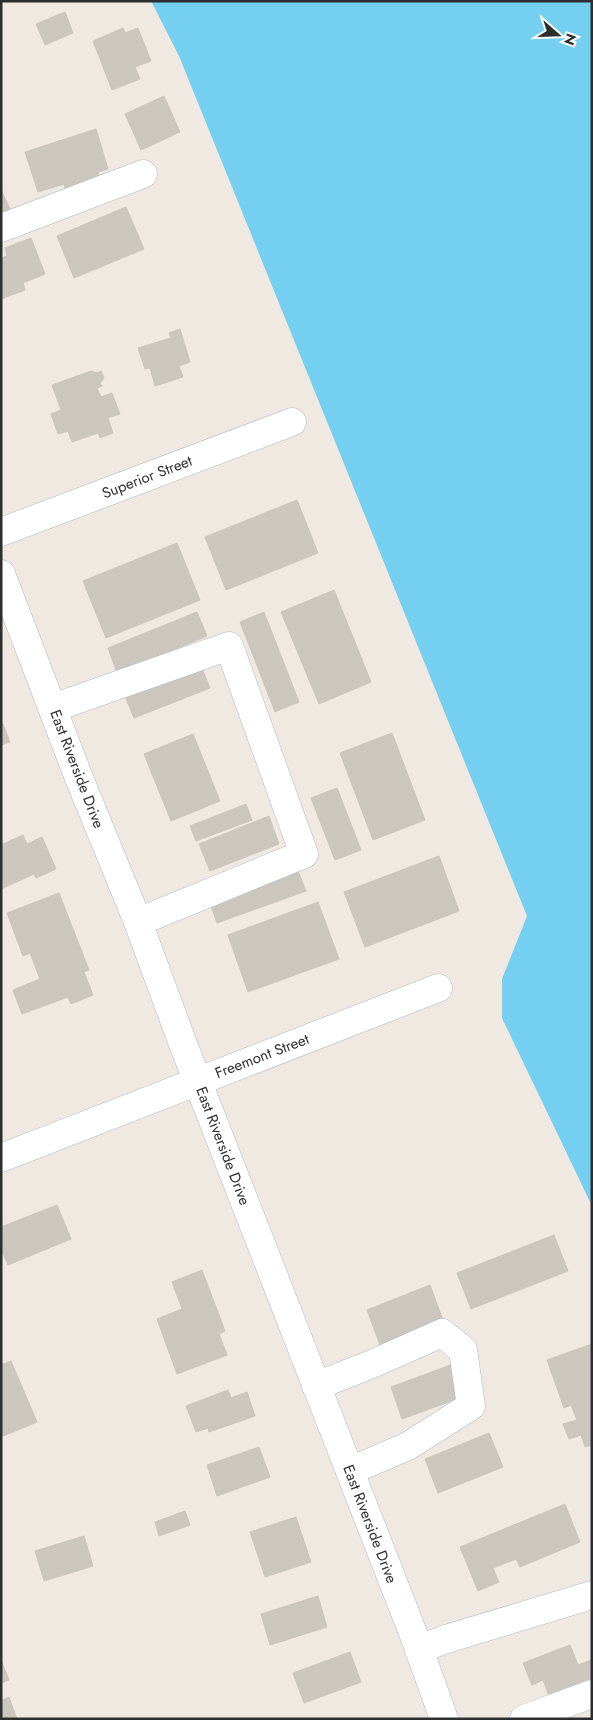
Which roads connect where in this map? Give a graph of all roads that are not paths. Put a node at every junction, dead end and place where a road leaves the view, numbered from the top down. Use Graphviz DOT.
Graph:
graph roads {
  1 [pos="143,174"];
  2 [pos="1,228"];
  3 [pos="292,422"];
  4 [pos="1,532"];
  5 [pos="1,574"];
  6 [pos="53,708"];
  7 [pos="138,922"];
  8 [pos="438,988"];
  9 [pos="198,1081"];
  10 [pos="1,1158"];
  11 [pos="316,1386"];
  12 [pos="350,1471"];
  13 [pos="592,1595"];
  14 [pos="419,1650"];
  15 [pos="592,1694"];
  16 [pos="444,1719"];
  17 [pos="524,1719"];
  1 -- 2 [label="street"];
  3 -- 4 [label="street, Superior Street"];
  5 -- 6 [label="street, East Riverside Drive"];
  6 -- 7 [label="street, East Riverside Drive"];
  6 -- 7 [label="street"];
  7 -- 9 [label="street, East Riverside Drive"];
  8 -- 9 [label="street, Freemont Street"];
  9 -- 10 [label="street, Freemont Street"];
  9 -- 11 [label="street, East Riverside Drive"];
  11 -- 12 [label="street, East Riverside Drive"];
  11 -- 12 [label="street"];
  12 -- 14 [label="street, East Riverside Drive"];
  13 -- 14 [label="street"];
  14 -- 16 [label="street, East Riverside Drive"];
  15 -- 17 [label="street"];
}
